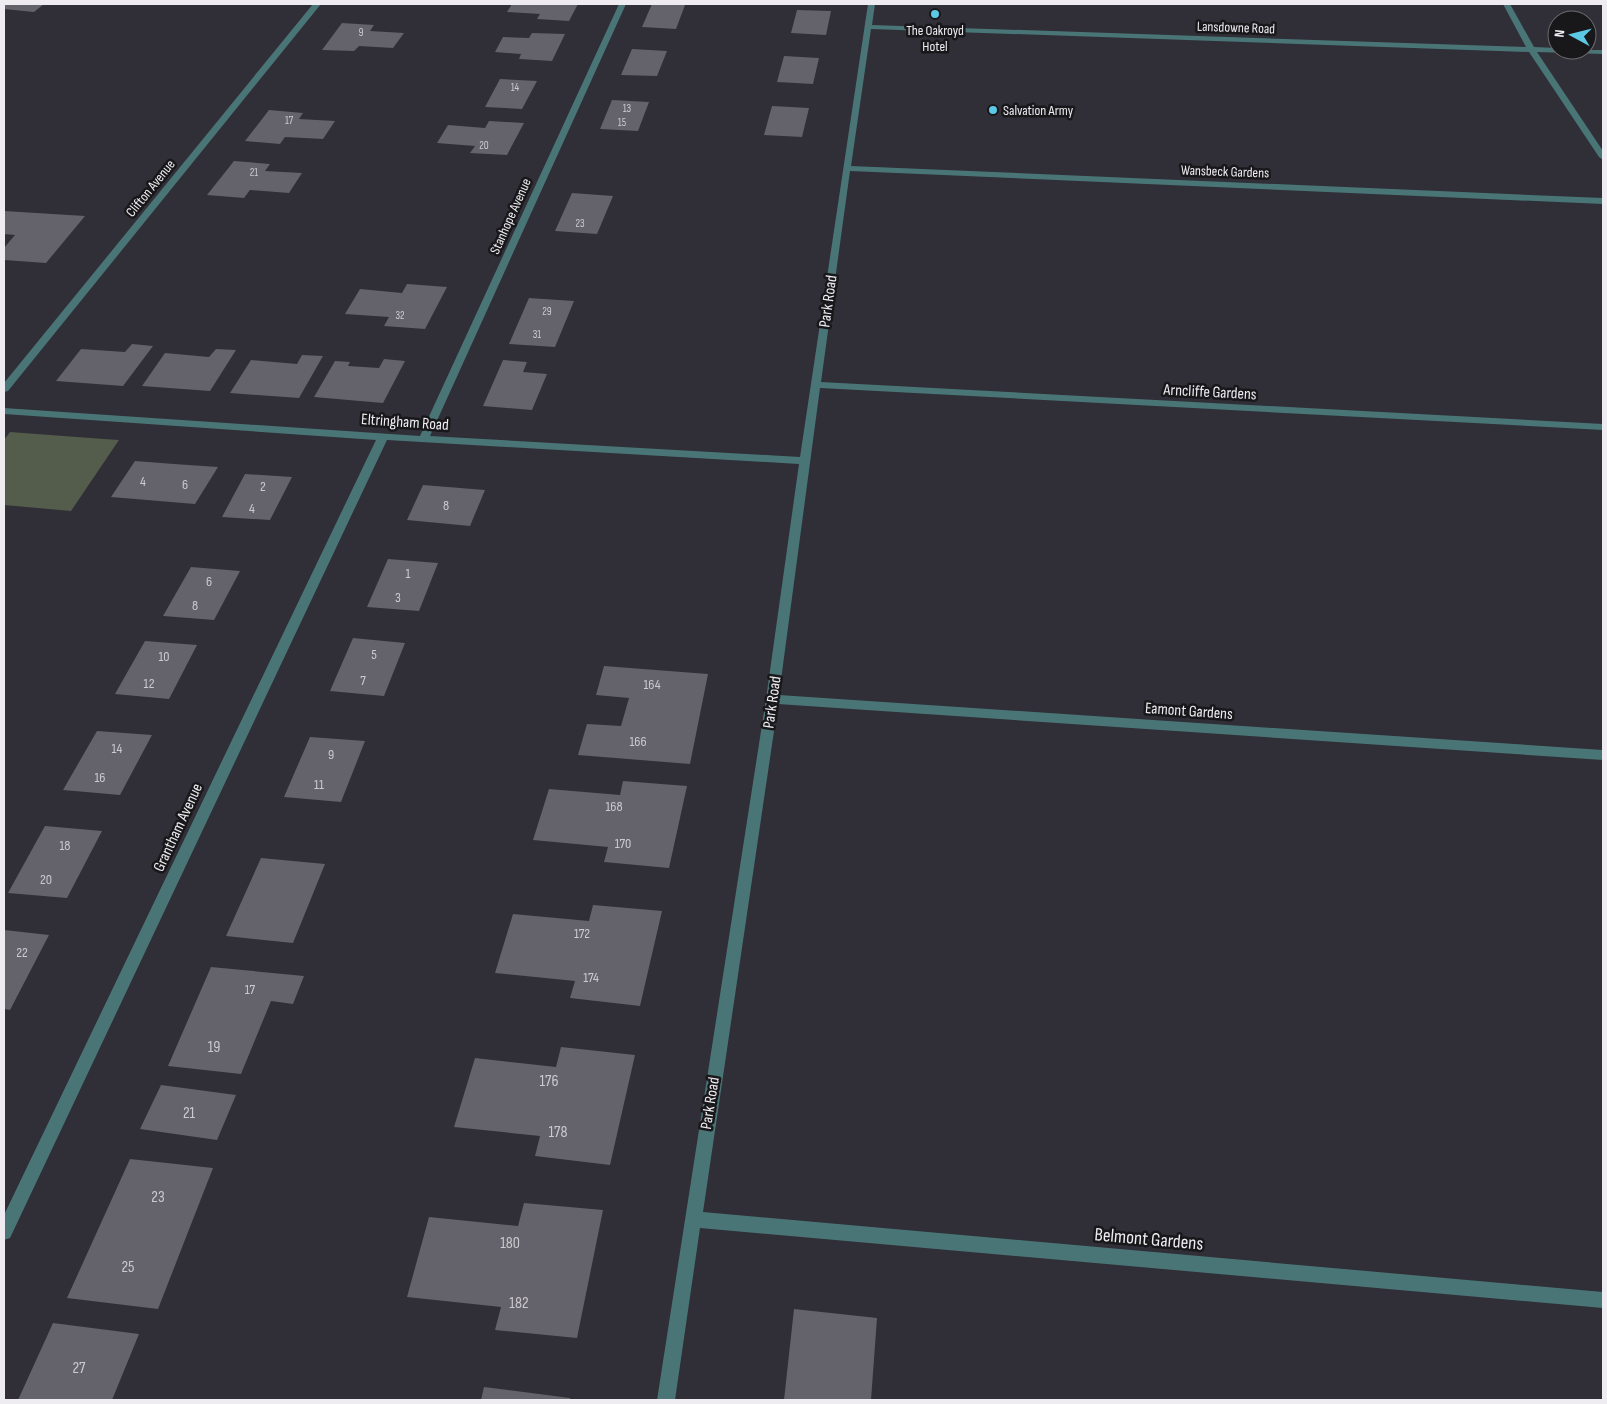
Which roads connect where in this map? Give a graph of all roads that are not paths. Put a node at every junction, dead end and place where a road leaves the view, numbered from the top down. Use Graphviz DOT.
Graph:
graph roads {
  1 [pos="317,4"];
  2 [pos="622,4"];
  3 [pos="871,4"];
  4 [pos="1507,4"];
  5 [pos="867,27"];
  6 [pos="1531,49"];
  7 [pos="1603,52"];
  8 [pos="1603,157"];
  9 [pos="846,168"];
  10 [pos="1603,201"];
  11 [pos="816,385"];
  12 [pos="4,389"];
  13 [pos="4,411"];
  14 [pos="1603,427"];
  15 [pos="382,436"];
  16 [pos="424,439"];
  17 [pos="804,461"];
  18 [pos="772,698"];
  19 [pos="1603,754"];
  20 [pos="692,1219"];
  21 [pos="4,1232"];
  22 [pos="1603,1300"];
  23 [pos="666,1400"];
  1 -- 12 [label="street, Clifton Avenue"];
  2 -- 16 [label="street, Stanhope Avenue"];
  3 -- 5 [label="street, Park Road"];
  4 -- 6 [label="street"];
  5 -- 6 [label="street, Lansdowne Road"];
  5 -- 9 [label="street, Park Road"];
  6 -- 7 [label="street, Lansdowne Road"];
  6 -- 8 [label="street"];
  9 -- 10 [label="street, Wansbeck Gardens"];
  9 -- 11 [label="street, Park Road"];
  11 -- 14 [label="street, Arncliffe Gardens"];
  11 -- 17 [label="street, Park Road"];
  13 -- 15 [label="street, Eltringham Road"];
  15 -- 16 [label="street, Eltringham Road"];
  15 -- 21 [label="street, Grantham Avenue"];
  16 -- 17 [label="street, Eltringham Road"];
  17 -- 18 [label="street, Park Road"];
  18 -- 19 [label="street, Eamont Gardens"];
  18 -- 20 [label="street, Park Road"];
  20 -- 22 [label="street, Belmont Gardens"];
  20 -- 23 [label="street, Park Road"];
}
